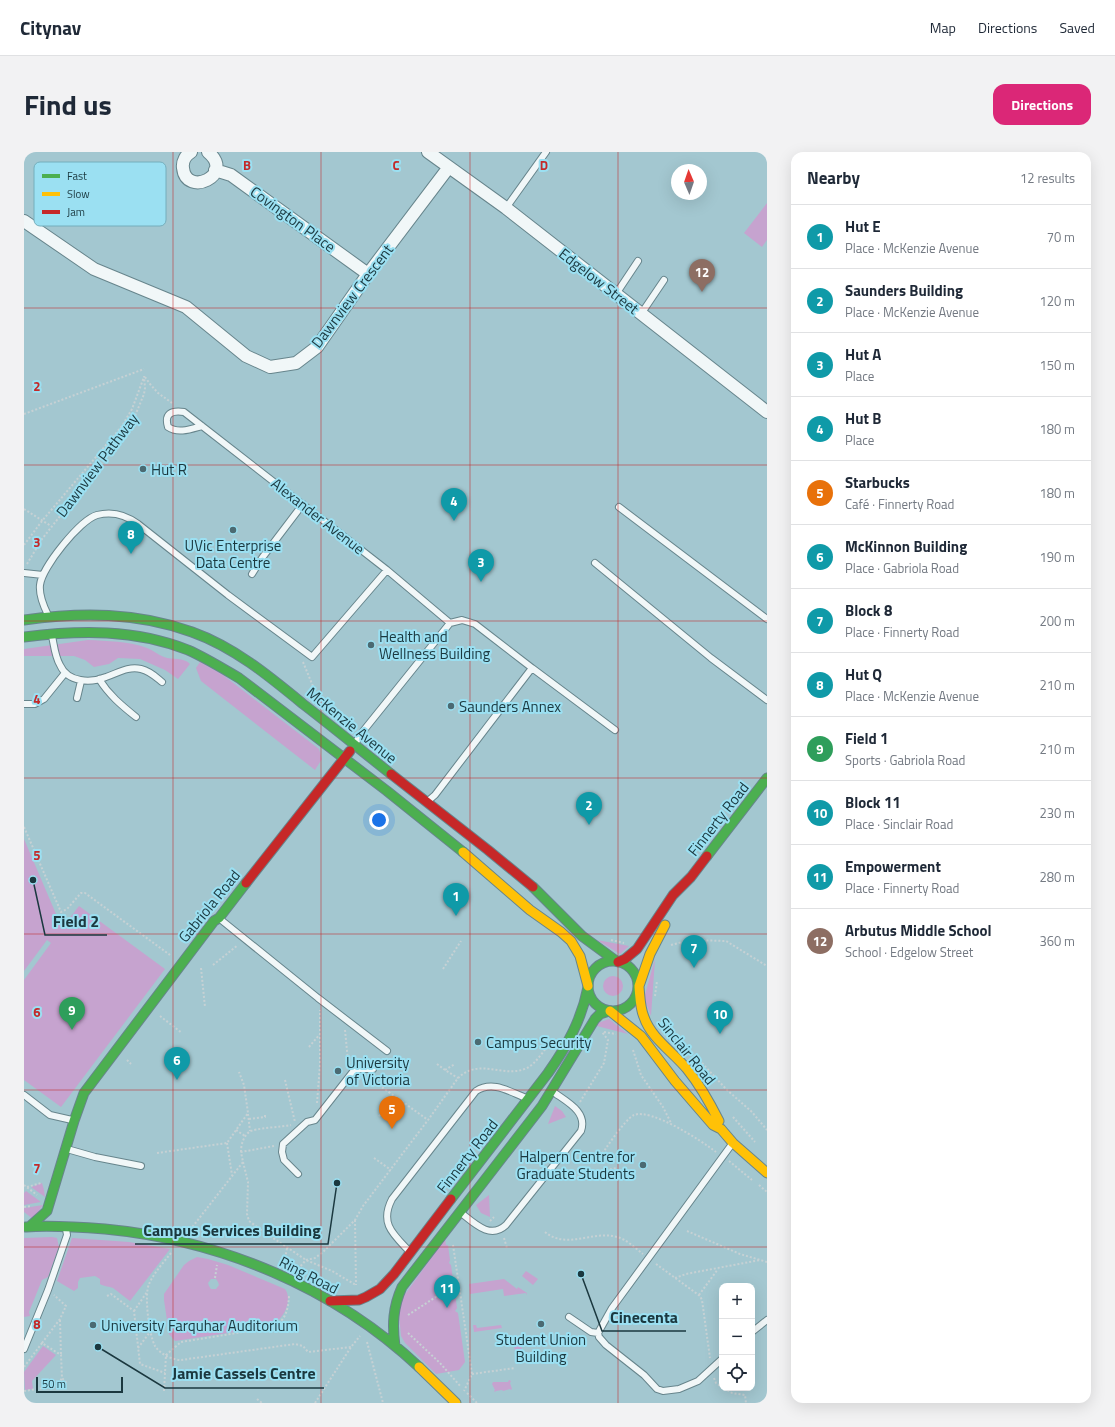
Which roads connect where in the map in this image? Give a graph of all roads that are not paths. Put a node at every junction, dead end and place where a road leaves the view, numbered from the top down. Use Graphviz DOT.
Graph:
graph roads {
  1 [pos="191,152"];
  2 [pos="208,152"];
  3 [pos="428,152"];
  4 [pos="546,152"];
  5 [pos="449,167"];
  6 [pos="216,170"];
  7 [pos="506,208"];
  8 [pos="24,221"];
  9 [pos="638,261"];
  10 [pos="368,274"];
  11 [pos="664,280"];
  12 [pos="616,294"];
  13 [pos="641,314"];
  14 [pos="767,412"];
  15 [pos="202,426"];
  16 [pos="303,504"];
  17 [pos="620,507"];
  18 [pos="595,563"];
  19 [pos="387,570"];
  20 [pos="26,573"];
  21 [pos="252,574"];
  22 [pos="43,576"];
  23 [pos="48,616"];
  24 [pos="767,619"];
  25 [pos="24,620"];
  26 [pos="450,623"];
  27 [pos="51,632"];
  28 [pos="24,637"];
  29 [pos="532,668"];
  30 [pos="65,673"];
  31 [pos="99,680"];
  32 [pos="81,681"];
  33 [pos="162,682"];
  34 [pos="77,698"];
  35 [pos="767,700"];
  36 [pos="24,704"];
  37 [pos="136,717"];
  38 [pos="615,730"];
  39 [pos="354,745"];
  40 [pos="344,759"];
  41 [pos="767,778"];
  42 [pos="427,802"];
  43 [pos="691,877"];
  44 [pos="219,918"];
  45 [pos="617,961"];
  46 [pos="588,986"];
  47 [pos="639,986"];
  48 [pos="610,1011"];
  49 [pos="387,1051"];
  50 [pos="373,1070"];
  51 [pos="540,1084"];
  52 [pos="552,1091"];
  53 [pos="24,1096"];
  54 [pos="528,1099"];
  55 [pos="542,1106"];
  56 [pos="74,1120"];
  57 [pos="721,1129"];
  58 [pos="733,1143"];
  59 [pos="65,1149"];
  60 [pos="141,1166"];
  61 [pos="767,1173"];
  62 [pos="298,1174"];
  63 [pos="458,1203"];
  64 [pos="26,1227"];
  65 [pos="65,1227"];
  66 [pos="410,1253"];
  67 [pos="421,1263"];
  68 [pos="330,1301"];
  69 [pos="570,1317"];
  70 [pos="767,1320"];
  71 [pos="755,1330"];
  72 [pos="598,1333"];
  73 [pos="395,1346"];
  74 [pos="24,1349"];
  75 [pos="719,1362"];
  76 [pos="456,1403"];
  1 -- 6 [label="street"];
  2 -- 6 [label="street"];
  3 -- 5 [label="street, Edgelow Street"];
  4 -- 7 [label="lane"];
  5 -- 7 [label="street, Edgelow Street"];
  5 -- 10 [label="street, Dawnview Crescent"];
  6 -- 10 [label="street, Covington Place"];
  7 -- 12 [label="street, Edgelow Street"];
  8 -- 10 [label="street, Dawnview Crescent"];
  9 -- 12 [label="lane"];
  11 -- 13 [label="lane"];
  12 -- 13 [label="street, Edgelow Street"];
  13 -- 14 [label="street, Edgelow Street"];
  15 -- 15 [label="lane, Alexander Avenue"];
  15 -- 16 [label="lane, Alexander Avenue"];
  16 -- 19 [label="lane, Alexander Avenue"];
  16 -- 21 [label="lane"];
  17 -- 24 [label="lane"];
  18 -- 35 [label="lane"];
  19 -- 22 [label="lane"];
  19 -- 26 [label="lane, Alexander Avenue"];
  20 -- 22 [label="lane"];
  22 -- 23 [label="lane"];
  23 -- 25 [label="street, McKenzie Avenue"];
  23 -- 27 [label="lane"];
  23 -- 39 [label="street, McKenzie Avenue"];
  26 -- 29 [label="lane"];
  26 -- 39 [label="lane, Gabriola Road"];
  27 -- 28 [label="street, McKenzie Avenue"];
  27 -- 30 [label="lane"];
  27 -- 40 [label="street, McKenzie Avenue"];
  29 -- 38 [label="lane"];
  29 -- 42 [label="lane"];
  30 -- 32 [label="lane"];
  30 -- 36 [label="lane"];
  31 -- 32 [label="lane"];
  31 -- 33 [label="lane"];
  31 -- 37 [label="lane"];
  32 -- 34 [label="lane"];
  39 -- 40 [label="street, Gabriola Road"];
  39 -- 42 [label="street, McKenzie Avenue"];
  40 -- 44 [label="street, Gabriola Road"];
  40 -- 46 [label="street, McKenzie Avenue"];
  41 -- 43 [label="street, Finnerty Road"];
  42 -- 45 [label="street, McKenzie Avenue"];
  43 -- 45 [label="street, Finnerty Road"];
  43 -- 47 [label="street, Finnerty Road"];
  44 -- 49 [label="lane"];
  44 -- 56 [label="street, Gabriola Road"];
  45 -- 46 [label="street"];
  45 -- 47 [label="street"];
  46 -- 48 [label="street"];
  46 -- 51 [label="street, Finnerty Road"];
  47 -- 48 [label="street"];
  47 -- 57 [label="street, Sinclair Road"];
  48 -- 52 [label="street, Finnerty Road"];
  48 -- 57 [label="street, Sinclair Road"];
  50 -- 62 [label="lane"];
  51 -- 52 [label="lane"];
  51 -- 54 [label="street, Finnerty Road"];
  52 -- 55 [label="street, Finnerty Road"];
  52 -- 63 [label="lane"];
  53 -- 56 [label="lane"];
  54 -- 55 [label="lane"];
  54 -- 63 [label="street, Finnerty Road"];
  54 -- 66 [label="lane"];
  55 -- 63 [label="street, Finnerty Road"];
  56 -- 59 [label="street, Gabriola Road"];
  57 -- 58 [label="street, Sinclair Road"];
  58 -- 61 [label="street, Sinclair Road"];
  58 -- 72 [label="lane"];
  59 -- 60 [label="lane"];
  59 -- 64 [label="street, Gabriola Road"];
  63 -- 66 [label="street, Finnerty Road"];
  63 -- 67 [label="street, Finnerty Road"];
  64 -- 65 [label="street, Ring Road"];
  65 -- 68 [label="street, Ring Road"];
  65 -- 74 [label="lane"];
  66 -- 67 [label="lane"];
  66 -- 68 [label="street, Finnerty Road"];
  67 -- 73 [label="street, Finnerty Road"];
  68 -- 73 [label="street, Ring Road"];
  69 -- 72 [label="lane"];
  70 -- 71 [label="lane"];
  72 -- 75 [label="lane"];
  73 -- 76 [label="street, Ring Road"];
}
